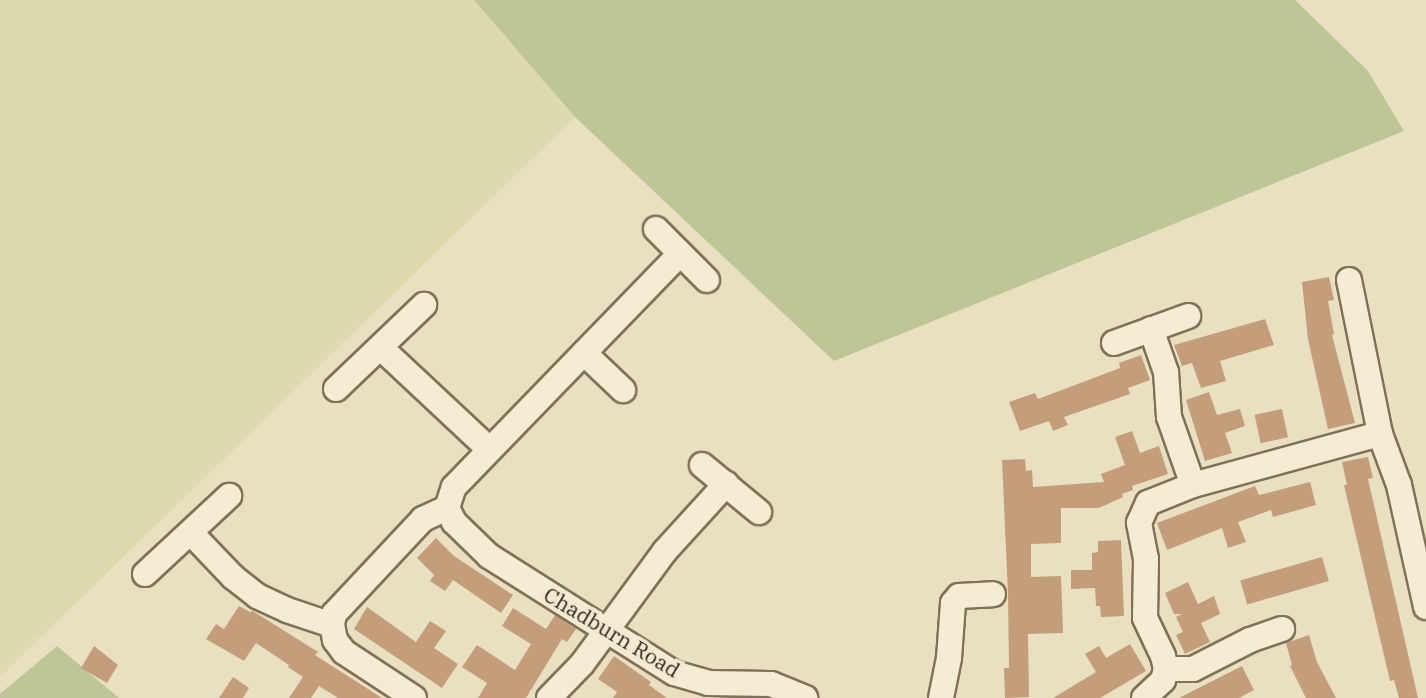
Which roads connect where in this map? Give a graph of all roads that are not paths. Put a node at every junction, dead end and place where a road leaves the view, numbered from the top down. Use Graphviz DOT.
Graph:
graph roads {
  1 [pos="656,229"];
  2 [pos="680,254"];
  3 [pos="707,280"];
  4 [pos="1349,280"];
  5 [pos="424,305"];
  6 [pos="1188,316"];
  7 [pos="1151,329"];
  8 [pos="1114,343"];
  9 [pos="381,348"];
  10 [pos="584,352"];
  11 [pos="336,389"];
  12 [pos="623,390"];
  13 [pos="1380,434"];
  14 [pos="489,449"];
  15 [pos="702,465"];
  16 [pos="726,484"];
  17 [pos="1193,485"];
  18 [pos="229,496"];
  19 [pos="447,508"];
  20 [pos="759,512"];
  21 [pos="191,533"];
  22 [pos="145,574"];
  23 [pos="993,594"];
  24 [pos="1426,607"];
  25 [pos="332,625"];
  26 [pos="1282,629"];
  27 [pos="605,632"];
  28 [pos="1166,669"];
  29 [pos="414,698"];
  30 [pos="549,698"];
  31 [pos="805,698"];
  32 [pos="941,698"];
  33 [pos="1144,698"];
  1 -- 2 [label="street"];
  2 -- 3 [label="street"];
  2 -- 10 [label="street"];
  4 -- 13 [label="street"];
  5 -- 9 [label="street"];
  6 -- 7 [label="street"];
  7 -- 8 [label="street"];
  7 -- 17 [label="street"];
  9 -- 11 [label="street"];
  9 -- 14 [label="street"];
  10 -- 12 [label="street"];
  10 -- 14 [label="street"];
  13 -- 17 [label="street"];
  13 -- 24 [label="street"];
  14 -- 19 [label="street"];
  15 -- 16 [label="street"];
  16 -- 20 [label="street"];
  16 -- 27 [label="street"];
  17 -- 28 [label="street"];
  18 -- 21 [label="street"];
  19 -- 25 [label="street"];
  19 -- 27 [label="street, Chadburn Road"];
  21 -- 22 [label="street"];
  21 -- 25 [label="street"];
  23 -- 32 [label="street"];
  25 -- 29 [label="street"];
  26 -- 28 [label="street"];
  27 -- 30 [label="street"];
  27 -- 31 [label="street, Chadburn Road"];
  28 -- 33 [label="street"];
}
